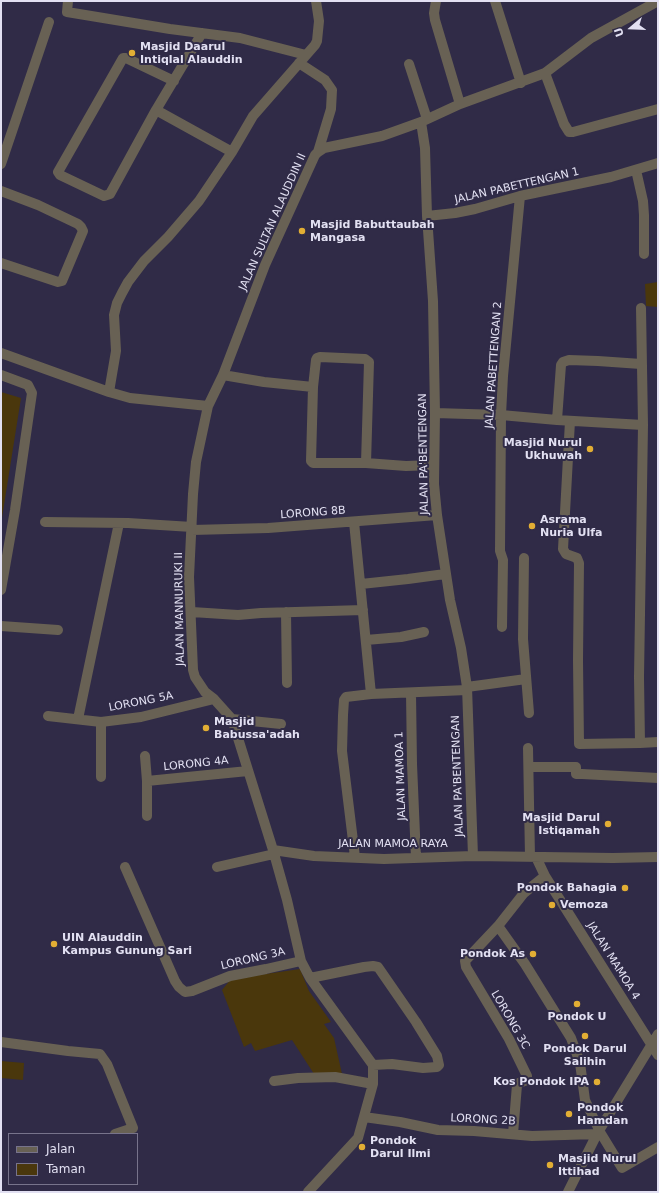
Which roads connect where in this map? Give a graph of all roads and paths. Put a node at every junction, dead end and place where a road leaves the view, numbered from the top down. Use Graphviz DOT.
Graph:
graph roads {
  1 [pos="68,1"];
  2 [pos="316,1"];
  3 [pos="436,1"];
  4 [pos="495,1"];
  5 [pos="658,1"];
  6 [pos="49,22"];
  7 [pos="202,33"];
  8 [pos="306,55"];
  9 [pos="299,63"];
  10 [pos="409,64"];
  11 [pos="545,74"];
  12 [pos="174,81"];
  13 [pos="521,83"];
  14 [pos="460,104"];
  15 [pos="658,109"];
  16 [pos="156,110"];
  17 [pos="424,121"];
  18 [pos="232,152"];
  19 [pos="318,152"];
  20 [pos="658,163"];
  21 [pos="1,164"];
  22 [pos="636,170"];
  23 [pos="1,191"];
  24 [pos="520,196"];
  25 [pos="427,216"];
  26 [pos="644,254"];
  27 [pos="1,263"];
  28 [pos="641,308"];
  29 [pos="1,353"];
  30 [pos="641,364"];
  31 [pos="223,374"];
  32 [pos="1,375"];
  33 [pos="313,387"];
  34 [pos="108,392"];
  35 [pos="208,406"];
  36 [pos="435,413"];
  37 [pos="501,415"];
  38 [pos="557,420"];
  39 [pos="570,421"];
  40 [pos="643,425"];
  41 [pos="366,463"];
  42 [pos="434,465"];
  43 [pos="437,515"];
  44 [pos="45,522"];
  45 [pos="354,522"];
  46 [pos="120,523"];
  47 [pos="192,529"];
  48 [pos="524,558"];
  49 [pos="445,574"];
  50 [pos="361,584"];
  51 [pos="1,590"];
  52 [pos="363,610"];
  53 [pos="192,612"];
  54 [pos="286,612"];
  55 [pos="1,626"];
  56 [pos="502,627"];
  57 [pos="58,630"];
  58 [pos="424,632"];
  59 [pos="366,640"];
  60 [pos="526,679"];
  61 [pos="287,683"];
  62 [pos="467,689"];
  63 [pos="411,693"];
  64 [pos="371,694"];
  65 [pos="214,699"];
  66 [pos="529,713"];
  67 [pos="48,716"];
  68 [pos="78,719"];
  69 [pos="232,719"];
  70 [pos="101,722"];
  71 [pos="281,724"];
  72 [pos="658,742"];
  73 [pos="640,743"];
  74 [pos="528,748"];
  75 [pos="145,756"];
  76 [pos="529,767"];
  77 [pos="248,771"];
  78 [pos="101,777"];
  79 [pos="658,778"];
  80 [pos="147,781"];
  81 [pos="148,816"];
  82 [pos="274,852"];
  83 [pos="473,856"];
  84 [pos="355,857"];
  85 [pos="533,857"];
  86 [pos="658,857"];
  87 [pos="416,858"];
  88 [pos="125,867"];
  89 [pos="217,867"];
  90 [pos="545,876"];
  91 [pos="498,926"];
  92 [pos="301,961"];
  93 [pos="310,978"];
  94 [pos="658,1034"];
  95 [pos="1,1042"];
  96 [pos="651,1044"];
  97 [pos="658,1056"];
  98 [pos="373,1065"];
  99 [pos="274,1081"];
  100 [pos="373,1084"];
  101 [pos="364,1117"];
  102 [pos="118,1133"];
  103 [pos="598,1133"];
  104 [pos="513,1134"];
  105 [pos="658,1147"];
  106 [pos="308,1192"];
  107 [pos="568,1192"];
  1 -- 7 [label="street"];
  2 -- 8 [label="street"];
  3 -- 14 [label="street"];
  4 -- 13 [label="street"];
  5 -- 11 [label="street, JALAN SULTAN ALAUDDIN II"];
  6 -- 21 [label="street"];
  7 -- 8 [label="street"];
  7 -- 12 [label="street"];
  8 -- 9 [label="street"];
  9 -- 18 [label="street"];
  9 -- 19 [label="street"];
  10 -- 17 [label="street, JALAN PA'BENTENGAN"];
  11 -- 13 [label="street, JALAN SULTAN ALAUDDIN II"];
  11 -- 15 [label="street"];
  12 -- 16 [label="street"];
  12 -- 16 [label="street"];
  13 -- 14 [label="street, JALAN SULTAN ALAUDDIN II"];
  14 -- 17 [label="street, JALAN SULTAN ALAUDDIN II"];
  16 -- 18 [label="street"];
  17 -- 19 [label="street, JALAN SULTAN ALAUDDIN II"];
  17 -- 25 [label="street, JALAN PA'BENTENGAN"];
  18 -- 34 [label="street"];
  19 -- 31 [label="street, JALAN SULTAN ALAUDDIN II"];
  20 -- 22 [label="street, JALAN PABETTENGAN 1"];
  22 -- 24 [label="street, JALAN PABETTENGAN 1"];
  22 -- 26 [label="street"];
  23 -- 27 [label="street"];
  24 -- 25 [label="street, JALAN PABETTENGAN 1"];
  24 -- 37 [label="street, JALAN PABETTENGAN 2"];
  25 -- 36 [label="street, JALAN PA'BENTENGAN"];
  28 -- 30 [label="street"];
  29 -- 34 [label="street"];
  30 -- 38 [label="street"];
  30 -- 40 [label="street"];
  31 -- 33 [label="street"];
  31 -- 35 [label="street, JALAN SULTAN ALAUDDIN II"];
  32 -- 51 [label="street"];
  33 -- 41 [label="street"];
  33 -- 41 [label="street"];
  34 -- 35 [label="street"];
  35 -- 47 [label="street, JALAN MANNURUKI II"];
  36 -- 37 [label="street"];
  36 -- 42 [label="street, JALAN PA'BENTENGAN"];
  37 -- 38 [label="street"];
  37 -- 56 [label="street, JALAN PABETTENGAN 2"];
  38 -- 39 [label="street"];
  39 -- 40 [label="street"];
  39 -- 73 [label="street"];
  40 -- 73 [label="street"];
  41 -- 42 [label="street"];
  42 -- 43 [label="street, JALAN PA'BENTENGAN"];
  43 -- 45 [label="street, LORONG 8B"];
  43 -- 49 [label="street, JALAN PA'BENTENGAN"];
  44 -- 46 [label="street, LORONG 8B"];
  45 -- 47 [label="street, LORONG 8B"];
  45 -- 50 [label="street"];
  46 -- 47 [label="street, LORONG 8B"];
  46 -- 68 [label="street"];
  47 -- 53 [label="street, JALAN MANNURUKI II"];
  48 -- 60 [label="street"];
  49 -- 50 [label="street"];
  49 -- 62 [label="street, JALAN PA'BENTENGAN"];
  50 -- 52 [label="street"];
  52 -- 54 [label="street"];
  52 -- 59 [label="street"];
  53 -- 54 [label="street"];
  53 -- 65 [label="street, JALAN MANNURUKI II"];
  54 -- 61 [label="street"];
  55 -- 57 [label="street"];
  58 -- 59 [label="street"];
  59 -- 64 [label="street"];
  60 -- 62 [label="street"];
  60 -- 66 [label="street"];
  62 -- 63 [label="street"];
  62 -- 83 [label="street, JALAN PA'BENTENGAN"];
  63 -- 64 [label="street"];
  63 -- 87 [label="street, JALAN MAMOA 1"];
  64 -- 84 [label="street"];
  65 -- 69 [label="street, JALAN MANNURUKI II"];
  65 -- 70 [label="street, LORONG 5A"];
  67 -- 68 [label="street, LORONG 5A"];
  68 -- 70 [label="street, LORONG 5A"];
  69 -- 71 [label="street"];
  69 -- 77 [label="street, JALAN MANNURUKI II"];
  70 -- 78 [label="street"];
  72 -- 73 [label="street"];
  74 -- 76 [label="street"];
  75 -- 80 [label="street"];
  76 -- 79 [label="street"];
  76 -- 85 [label="street"];
  77 -- 80 [label="street, LORONG 4A"];
  77 -- 82 [label="street, JALAN MANNURUKI II"];
  80 -- 81 [label="street"];
  82 -- 84 [label="street, JALAN MAMOA RAYA"];
  82 -- 89 [label="street"];
  82 -- 92 [label="street, JALAN MANNURUKI II"];
  83 -- 85 [label="street, JALAN MAMOA RAYA"];
  83 -- 87 [label="street, JALAN MAMOA RAYA"];
  84 -- 87 [label="street, JALAN MAMOA RAYA"];
  85 -- 86 [label="street, JALAN MAMOA RAYA"];
  85 -- 90 [label="street, JALAN MAMOA 4"];
  88 -- 92 [label="street, LORONG 3A"];
  90 -- 91 [label="street"];
  90 -- 96 [label="street, JALAN MAMOA 4"];
  91 -- 103 [label="street"];
  91 -- 104 [label="street, LORONG 3C"];
  92 -- 93 [label="street, JALAN MANNURUKI II"];
  93 -- 98 [label="street, JALAN MANNURUKI II"];
  93 -- 98 [label="street"];
  94 -- 96 [label="street"];
  95 -- 102 [label="street"];
  96 -- 97 [label="street, JALAN MAMOA 4"];
  96 -- 103 [label="street"];
  98 -- 100 [label="street"];
  99 -- 100 [label="street"];
  100 -- 101 [label="street"];
  101 -- 104 [label="street, LORONG 2B"];
  101 -- 106 [label="street"];
  103 -- 104 [label="street, LORONG 2B"];
  103 -- 105 [label="street"];
  103 -- 107 [label="street"];
}
